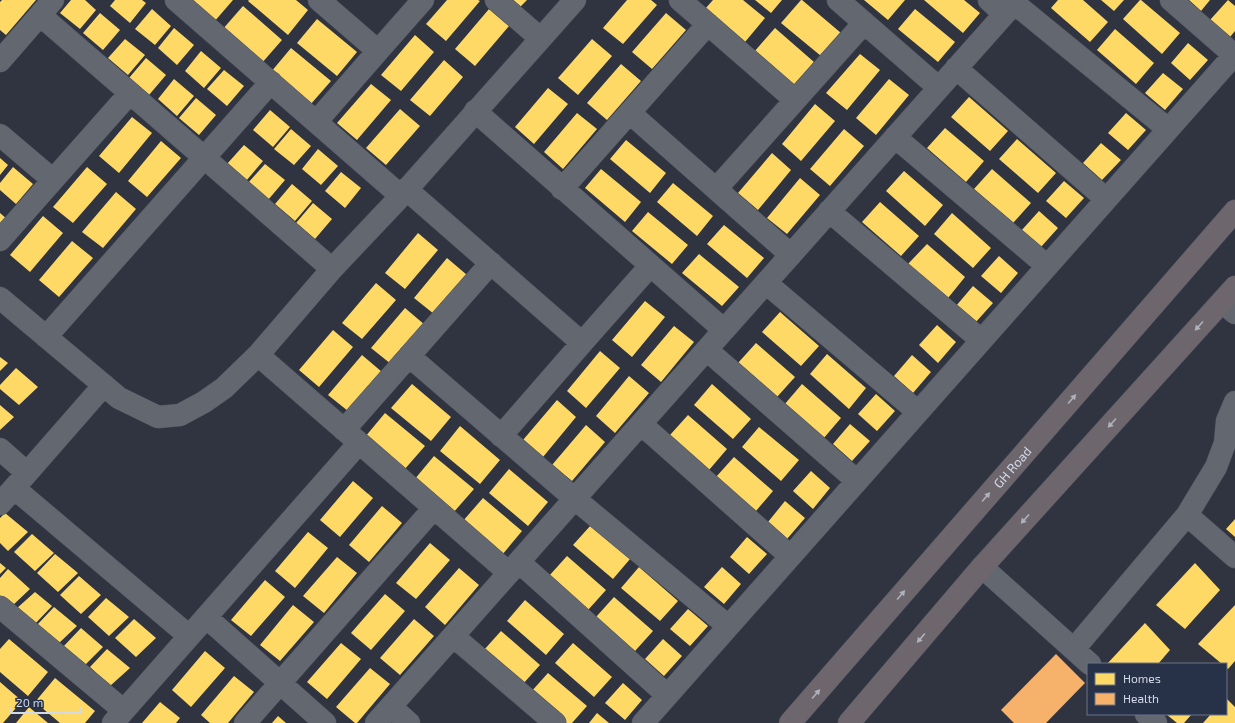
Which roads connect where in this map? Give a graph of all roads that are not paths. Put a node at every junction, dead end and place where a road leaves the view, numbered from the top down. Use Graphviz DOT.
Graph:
graph roads {
  1 [pos="176,0"];
  2 [pos="319,0"];
  3 [pos="423,0"];
  4 [pos="496,0"];
  5 [pos="575,0"];
  6 [pos="680,0"];
  7 [pos="838,0"];
  8 [pos="1171,0"];
  9 [pos="1006,4"];
  10 [pos="47,7"];
  11 [pos="864,23"];
  12 [pos="708,24"];
  13 [pos="540,38"];
  14 [pos="378,51"];
  15 [pos="1234,54"];
  16 [pos="0,60"];
  17 [pos="956,68"];
  18 [pos="270,82"];
  19 [pos="938,88"];
  20 [pos="130,93"];
  21 [pos="795,100"];
  22 [pos="474,112"];
  23 [pos="630,113"];
  24 [pos="316,122"];
  25 [pos="1168,129"];
  26 [pos="0,135"];
  27 [pos="895,137"];
  28 [pos="204,158"];
  29 [pos="53,180"];
  30 [pos="562,189"];
  31 [pos="716,189"];
  32 [pos="403,192"];
  33 [pos="1106,199"];
  34 [pos="829,211"];
  35 [pos="1235,211"];
  36 [pos="0,240"];
  37 [pos="791,255"];
  38 [pos="491,263"];
  39 [pos="650,266"];
  40 [pos="1047,266"];
  41 [pos="332,269"];
  42 [pos="766,283"];
  43 [pos="0,298"];
  44 [pos="1231,301"];
  45 [pos="724,330"];
  46 [pos="46,337"];
  47 [pos="981,340"];
  48 [pos="582,343"];
  49 [pos="706,350"];
  50 [pos="258,355"];
  51 [pos="409,356"];
  52 [pos="104,385"];
  53 [pos="1235,402"];
  54 [pos="918,412"];
  55 [pos="641,424"];
  56 [pos="352,436"];
  57 [pos="501,436"];
  58 [pos="0,450"];
  59 [pos="21,480"];
  60 [pos="857,481"];
  61 [pos="575,499"];
  62 [pos="0,504"];
  63 [pos="434,508"];
  64 [pos="1187,515"];
  65 [pos="790,556"];
  66 [pos="1235,557"];
  67 [pos="982,567"];
  68 [pos="514,568"];
  69 [pos="0,607"];
  70 [pos="206,617"];
  71 [pos="728,626"];
  72 [pos="189,636"];
  73 [pos="453,636"];
  74 [pos="1074,649"];
  75 [pos="1089,663"];
  76 [pos="280,683"];
  77 [pos="668,695"];
  78 [pos="391,707"];
  79 [pos="1147,715"];
  80 [pos="118,717"];
  81 [pos="245,723"];
  82 [pos="325,723"];
  83 [pos="376,723"];
  84 [pos="409,723"];
  85 [pos="555,723"];
  86 [pos="642,723"];
  87 [pos="790,723"];
  88 [pos="849,723"];
  89 [pos="1156,723"];
  1 -- 18 [label="street"];
  2 -- 14 [label="street"];
  3 -- 14 [label="street"];
  4 -- 13 [label="street"];
  5 -- 13 [label="street"];
  6 -- 12 [label="street"];
  7 -- 11 [label="street"];
  8 -- 15 [label="street"];
  9 -- 17 [label="street"];
  9 -- 25 [label="street"];
  10 -- 16 [label="street"];
  10 -- 20 [label="street"];
  11 -- 19 [label="street"];
  11 -- 21 [label="street"];
  12 -- 21 [label="street"];
  12 -- 23 [label="street"];
  13 -- 22 [label="street"];
  14 -- 24 [label="street"];
  15 -- 25 [label="street"];
  17 -- 19 [label="street"];
  17 -- 33 [label="street"];
  18 -- 24 [label="street"];
  18 -- 28 [label="street"];
  19 -- 27 [label="street"];
  20 -- 28 [label="street"];
  20 -- 29 [label="street"];
  21 -- 31 [label="street"];
  22 -- 30 [label="street"];
  22 -- 32 [label="street"];
  23 -- 30 [label="street"];
  23 -- 31 [label="street"];
  24 -- 32 [label="street"];
  25 -- 33 [label="street"];
  26 -- 29 [label="street"];
  27 -- 34 [label="street"];
  27 -- 40 [label="street"];
  28 -- 41 [label="street"];
  28 -- 46 [label="street"];
  29 -- 36 [label="street"];
  30 -- 39 [label="street"];
  31 -- 37 [label="street"];
  32 -- 38 [label="street"];
  32 -- 41 [label="street"];
  33 -- 40 [label="street"];
  34 -- 37 [label="street"];
  34 -- 47 [label="street"];
  87 -- 35 [label="main road, GH Road, one-way"];
  37 -- 42 [label="street"];
  38 -- 48 [label="street"];
  38 -- 51 [label="street"];
  39 -- 45 [label="street"];
  39 -- 48 [label="street"];
  40 -- 47 [label="street"];
  41 -- 50 [label="street"];
  42 -- 45 [label="street"];
  42 -- 54 [label="street"];
  43 -- 46 [label="street"];
  44 -- 67 [label="main road, one-way"];
  45 -- 49 [label="street"];
  46 -- 52 [label="street"];
  47 -- 54 [label="street"];
  48 -- 57 [label="street"];
  49 -- 55 [label="street"];
  49 -- 60 [label="street"];
  50 -- 52 [label="street"];
  50 -- 56 [label="street"];
  51 -- 56 [label="street"];
  51 -- 57 [label="street"];
  52 -- 59 [label="street"];
  53 -- 64 [label="street"];
  54 -- 60 [label="street"];
  55 -- 61 [label="street"];
  55 -- 65 [label="street"];
  56 -- 63 [label="street"];
  56 -- 70 [label="street"];
  57 -- 61 [label="street"];
  58 -- 59 [label="street"];
  59 -- 62 [label="street"];
  59 -- 72 [label="street"];
  60 -- 65 [label="street"];
  61 -- 68 [label="street"];
  61 -- 71 [label="street"];
  63 -- 68 [label="street"];
  63 -- 76 [label="street"];
  64 -- 66 [label="street"];
  64 -- 74 [label="street"];
  65 -- 71 [label="street"];
  67 -- 74 [label="street"];
  67 -- 88 [label="main road, one-way"];
  68 -- 73 [label="street"];
  68 -- 77 [label="street"];
  69 -- 80 [label="street"];
  70 -- 72 [label="street"];
  70 -- 76 [label="street"];
  71 -- 77 [label="street"];
  72 -- 80 [label="street"];
  73 -- 78 [label="street"];
  73 -- 85 [label="street"];
  74 -- 75 [label="street"];
  76 -- 81 [label="street"];
  76 -- 82 [label="street"];
  77 -- 86 [label="street"];
  78 -- 83 [label="street"];
  78 -- 84 [label="street"];
  79 -- 89 [label="street"];
}
